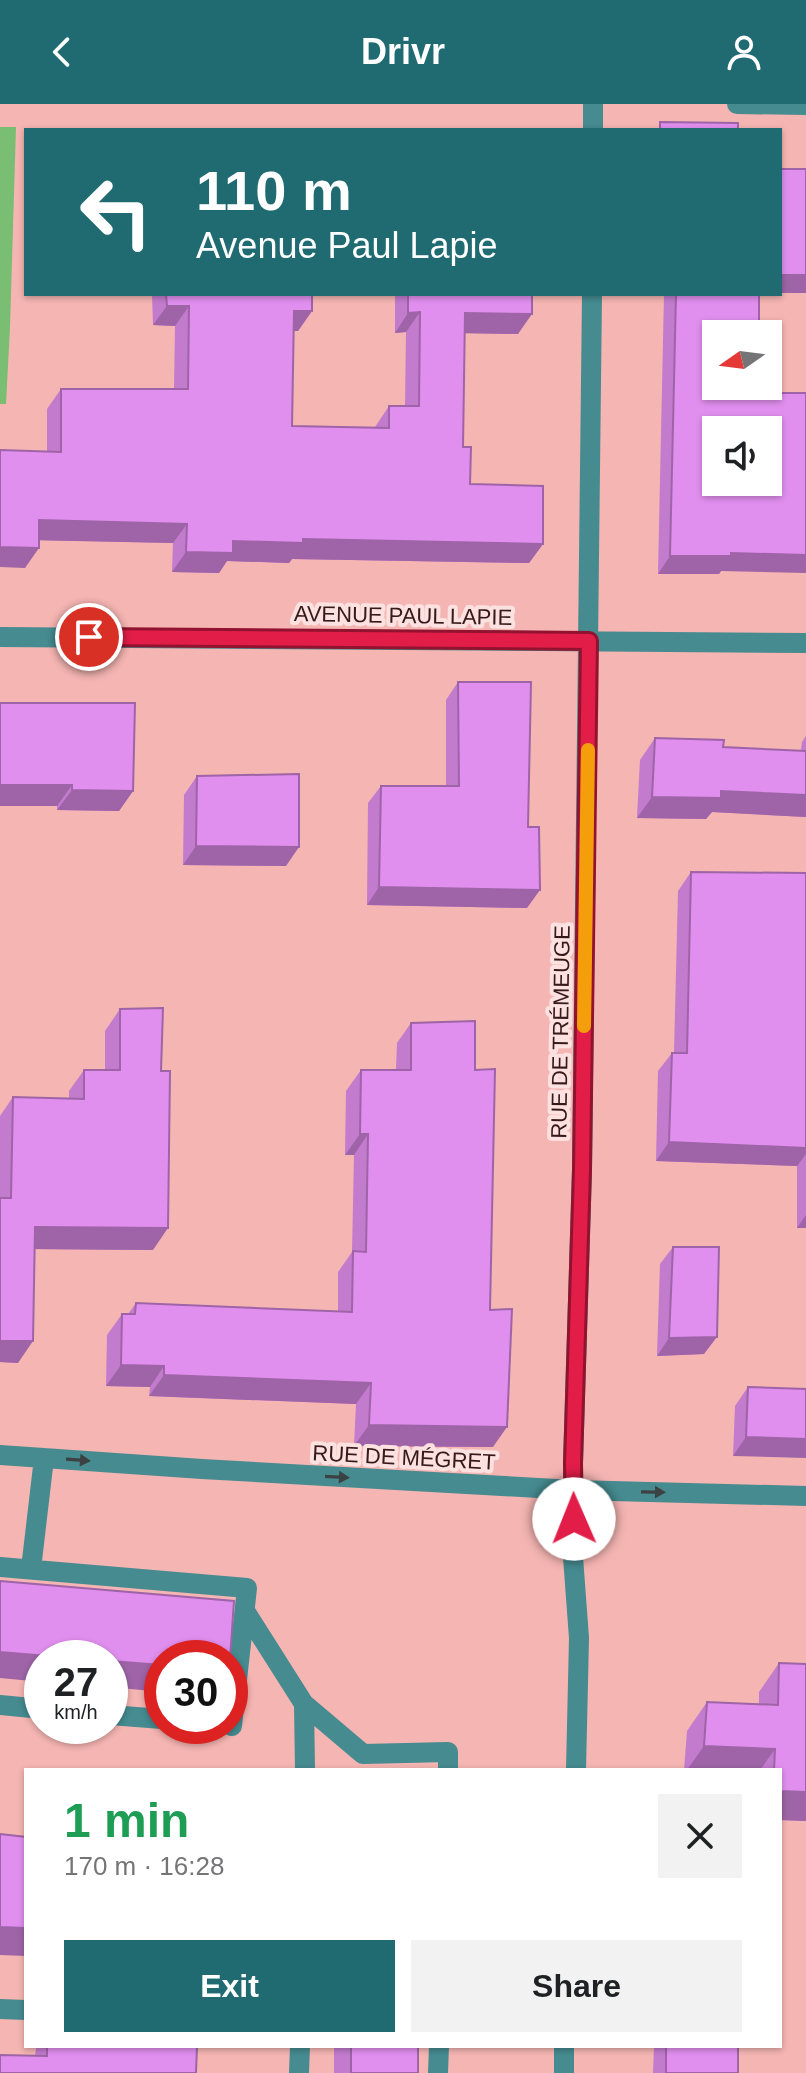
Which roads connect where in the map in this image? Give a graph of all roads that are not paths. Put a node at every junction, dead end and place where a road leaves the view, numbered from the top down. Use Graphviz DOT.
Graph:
graph roads {
  1 [pos="593,104"];
  2 [pos="737,104"];
  3 [pos="806,105"];
  4 [pos="593,128"];
  5 [pos="592,296"];
  6 [pos="0,637"];
  7 [pos="589,641"];
  8 [pos="806,643"];
  9 [pos="0,1455"];
  10 [pos="44,1458"];
  11 [pos="574,1490"];
  12 [pos="806,1496"];
  13 [pos="0,1567"];
  14 [pos="31,1569"];
  15 [pos="245,1611"];
  16 [pos="242,1640"];
  17 [pos="304,1704"];
  18 [pos="0,1705"];
  19 [pos="24,1707"];
  20 [pos="305,1768"];
  21 [pos="448,1768"];
  22 [pos="576,1768"];
  23 [pos="0,2009"];
  24 [pos="24,2010"];
  25 [pos="300,2048"];
  26 [pos="439,2048"];
  27 [pos="564,2048"];
  28 [pos="299,2073"];
  29 [pos="438,2073"];
  30 [pos="564,2073"];
  1 -- 4 [label="street"];
  2 -- 3 [label="street"];
  5 -- 7 [label="street, RUE DE TRÉMEUGE"];
  6 -- 7 [label="street, AVENUE PAUL LAPIE"];
  7 -- 8 [label="street, AVENUE PAUL LAPIE"];
  7 -- 11 [label="street, RUE DE TRÉMEUGE"];
  9 -- 10 [label="street, RUE DE MÉGRET"];
  10 -- 11 [label="street, RUE DE MÉGRET, one-way"];
  10 -- 14 [label="street"];
  11 -- 12 [label="street, RUE DE MÉGRET, one-way"];
  11 -- 22 [label="street, RUE DE TRÉMEUGE"];
  13 -- 14 [label="street"];
  14 -- 15 [label="street"];
  15 -- 16 [label="street"];
  15 -- 17 [label="street"];
  17 -- 20 [label="street"];
  17 -- 21 [label="street"];
  18 -- 19 [label="street"];
  23 -- 24 [label="street"];
  25 -- 28 [label="street"];
  26 -- 29 [label="street"];
  27 -- 30 [label="street"];
}
